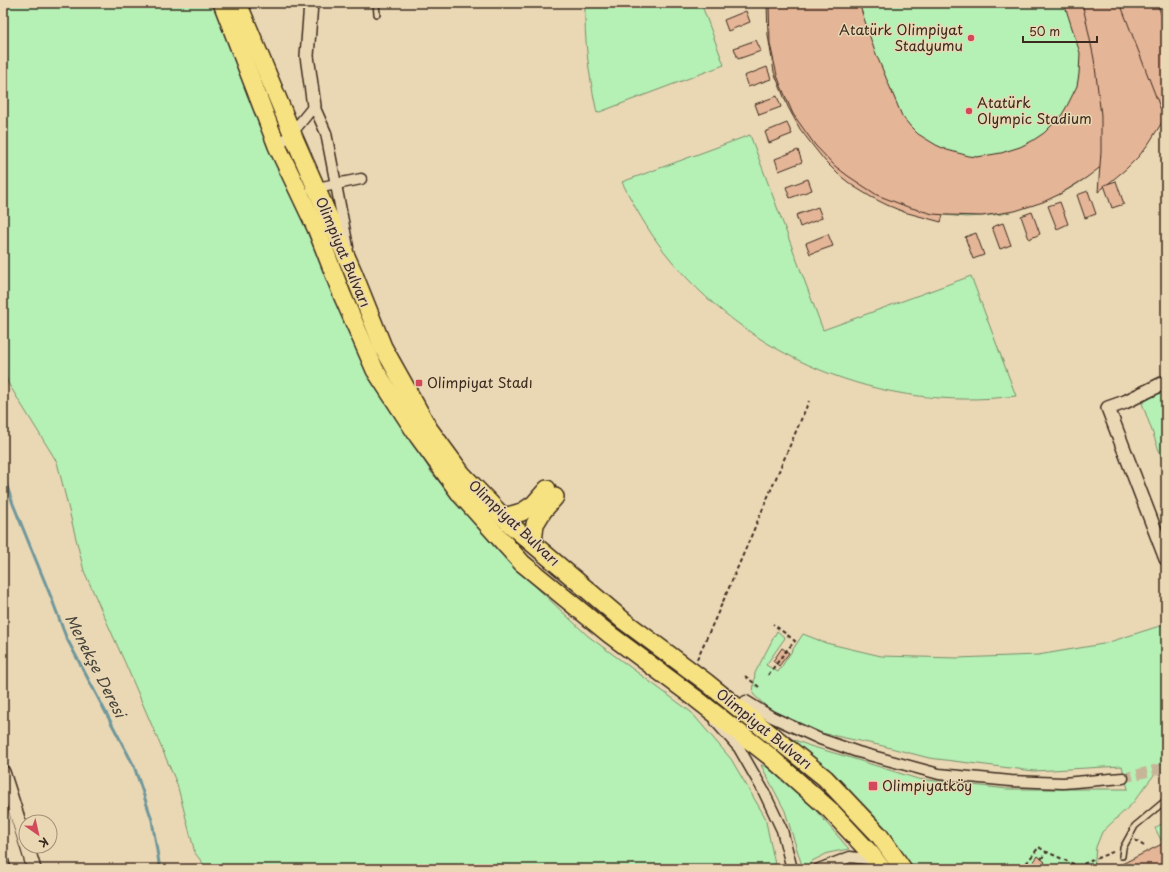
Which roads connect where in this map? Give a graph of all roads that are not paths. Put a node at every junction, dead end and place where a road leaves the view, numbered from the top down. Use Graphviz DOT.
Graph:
graph roads {
  1 [pos="222,3"];
  2 [pos="238,3"];
  3 [pos="312,3"];
  4 [pos="376,3"];
  5 [pos="377,14"];
  6 [pos="314,106"];
  7 [pos="292,133"];
  8 [pos="277,146"];
  9 [pos="361,178"];
  10 [pos="336,183"];
  11 [pos="316,188"];
  12 [pos="299,193"];
  13 [pos="353,272"];
  14 [pos="1166,382"];
  15 [pos="504,517"];
  16 [pos="533,543"];
  17 [pos="1166,559"];
  18 [pos="696,698"];
  19 [pos="746,701"];
  20 [pos="3,772"];
  21 [pos="1124,778"];
  22 [pos="1166,800"];
  23 [pos="3,816"];
  24 [pos="18,820"];
  25 [pos="29,854"];
  26 [pos="1122,856"];
  27 [pos="879,864"];
  28 [pos="20,869"];
  29 [pos="34,869"];
  30 [pos="792,869"];
  31 [pos="819,869"];
  32 [pos="903,869"];
  1 -- 8 [label="main road, Olimpiyat Bulvarı"];
  2 -- 7 [label="main road, Olimpiyat Bulvarı"];
  3 -- 6 [label="street"];
  4 -- 5 [label="lane"];
  6 -- 7 [label="street"];
  6 -- 10 [label="street"];
  7 -- 8 [label="street"];
  7 -- 11 [label="main road, Olimpiyat Bulvarı"];
  8 -- 12 [label="main road, Olimpiyat Bulvarı"];
  9 -- 10 [label="street"];
  10 -- 11 [label="street"];
  10 -- 13 [label="street"];
  11 -- 12 [label="street"];
  11 -- 13 [label="main road, Olimpiyat Bulvarı"];
  12 -- 18 [label="main road, Olimpiyat Bulvarı"];
  13 -- 15 [label="main road, Olimpiyat Bulvarı"];
  14 -- 17 [label="street"];
  15 -- 16 [label="main road, Olimpiyat Bulvarı"];
  15 -- 16 [label="main road"];
  16 -- 32 [label="main road, Olimpiyat Bulvarı"];
  18 -- 27 [label="main road, Olimpiyat Bulvarı"];
  18 -- 30 [label="street"];
  19 -- 21 [label="street"];
  20 -- 24 [label="street"];
  22 -- 26 [label="lane"];
  23 -- 28 [label="street"];
  25 -- 29 [label="street"];
  27 -- 31 [label="street"];
}
